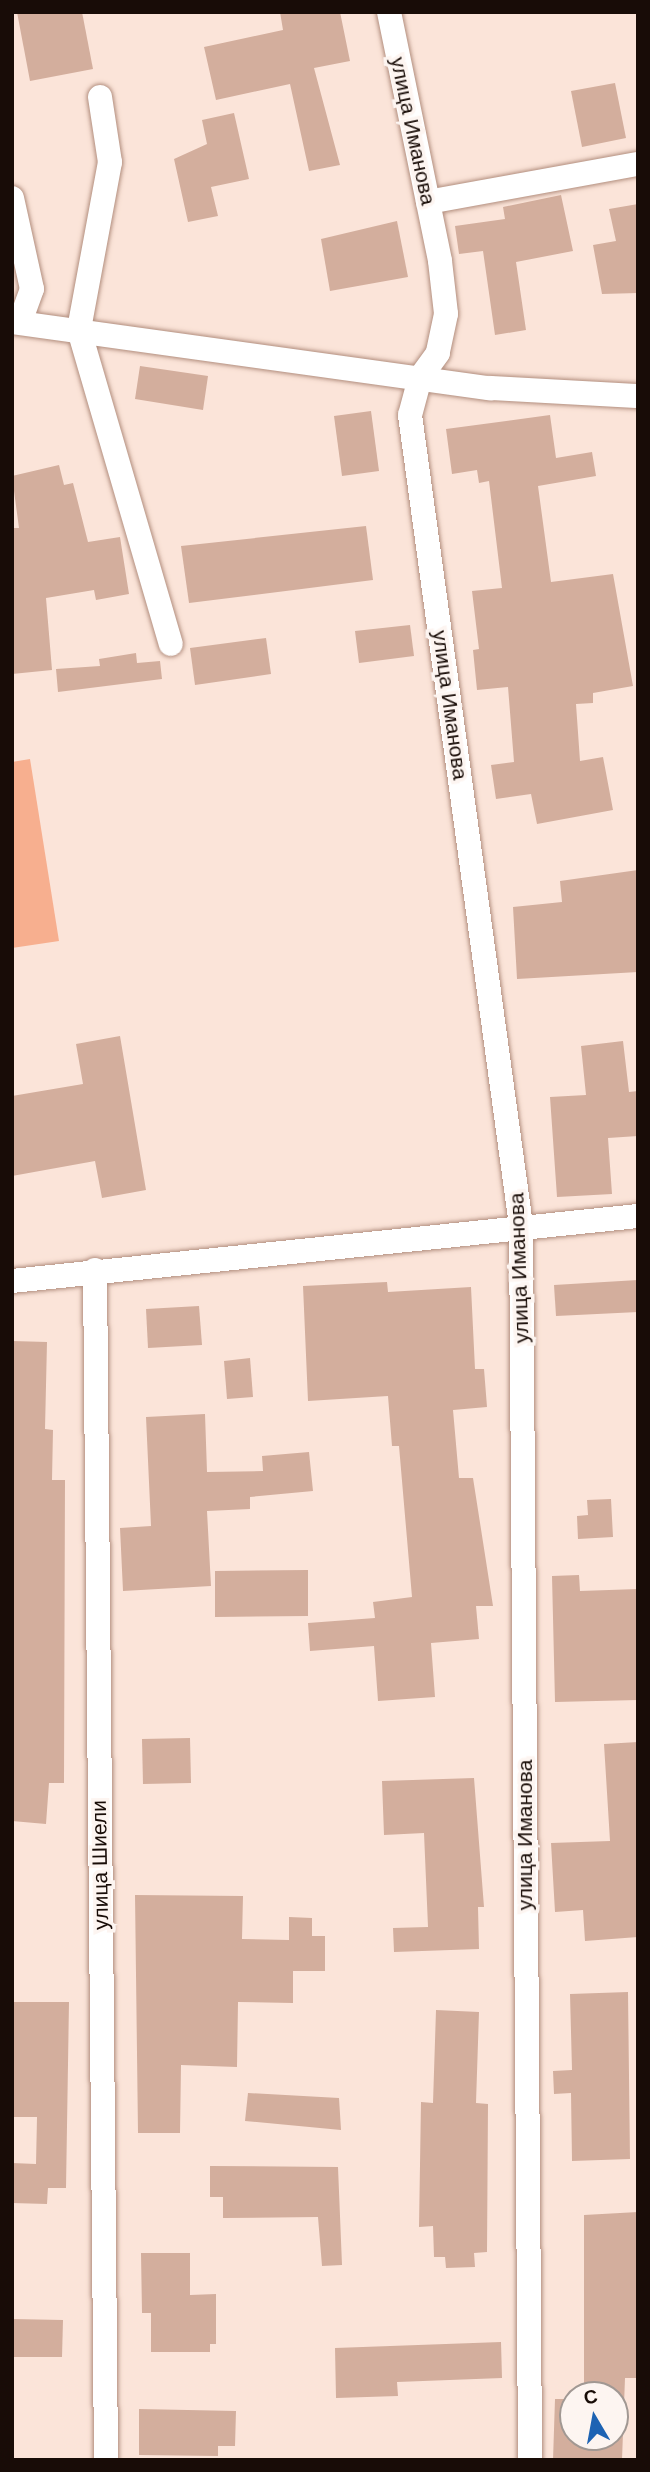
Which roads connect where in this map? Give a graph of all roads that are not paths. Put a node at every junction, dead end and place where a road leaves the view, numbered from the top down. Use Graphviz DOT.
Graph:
graph roads {
  1 [pos="389,12"];
  2 [pos="100,97"];
  3 [pos="638,164"];
  4 [pos="12,198"];
  5 [pos="428,202"];
  6 [pos="16,322"];
  7 [pos="79,330"];
  8 [pos="420,379"];
  9 [pos="638,396"];
  10 [pos="171,644"];
  11 [pos="638,1216"];
  12 [pos="521,1225"];
  13 [pos="94,1270"];
  14 [pos="12,1281"];
  15 [pos="106,2460"];
  16 [pos="530,2460"];
  1 -- 5 [label="street, улица Иманова"];
  2 -- 7 [label="street"];
  3 -- 5 [label="street"];
  4 -- 6 [label="street"];
  5 -- 8 [label="street, улица Иманова"];
  6 -- 7 [label="street"];
  7 -- 8 [label="street"];
  7 -- 10 [label="street"];
  8 -- 9 [label="street"];
  8 -- 12 [label="street, улица Иманова"];
  11 -- 12 [label="street"];
  12 -- 13 [label="street"];
  12 -- 16 [label="street, улица Иманова"];
  13 -- 14 [label="street"];
  13 -- 15 [label="street, улица Шиели"];
}
